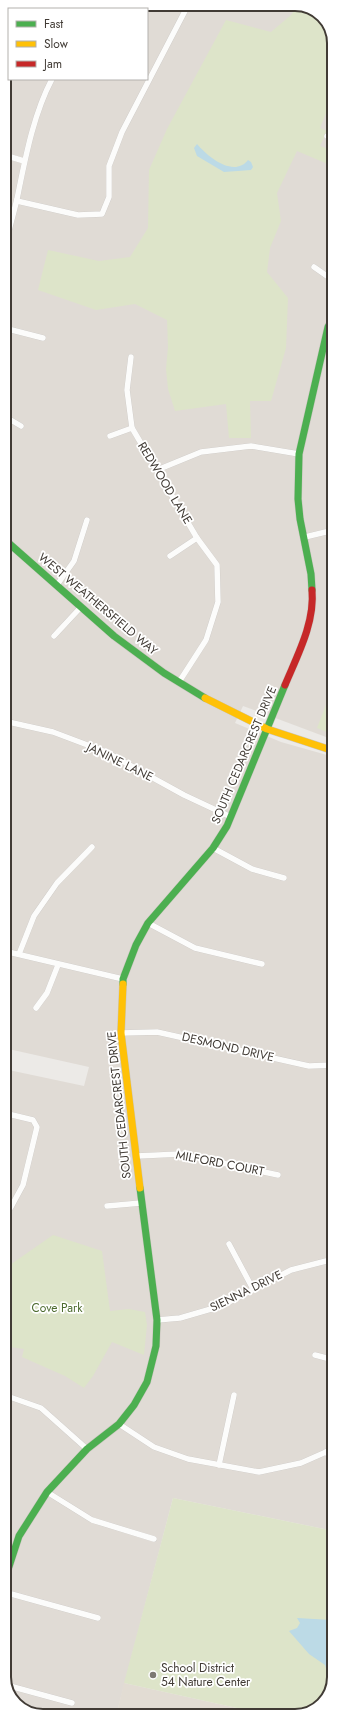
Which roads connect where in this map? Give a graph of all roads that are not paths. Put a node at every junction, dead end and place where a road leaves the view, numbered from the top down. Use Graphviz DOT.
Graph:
graph roads {
  1 [pos="185,11"];
  2 [pos="52,80"];
  3 [pos="11,158"];
  4 [pos="24,161"];
  5 [pos="17,201"];
  6 [pos="11,222"];
  7 [pos="314,267"];
  8 [pos="327,276"];
  9 [pos="11,330"];
  10 [pos="327,331"];
  11 [pos="43,338"];
  12 [pos="131,357"];
  13 [pos="11,420"];
  14 [pos="21,426"];
  15 [pos="132,428"];
  16 [pos="110,436"];
  17 [pos="298,454"];
  18 [pos="157,470"];
  19 [pos="87,520"];
  20 [pos="327,532"];
  21 [pos="304,537"];
  22 [pos="197,538"];
  23 [pos="11,545"];
  24 [pos="170,556"];
  25 [pos="57,585"];
  26 [pos="81,607"];
  27 [pos="54,636"];
  28 [pos="179,682"];
  29 [pos="11,723"];
  30 [pos="267,728"];
  31 [pos="327,749"];
  32 [pos="231,817"];
  33 [pos="92,847"];
  34 [pos="213,848"];
  35 [pos="284,878"];
  36 [pos="148,923"];
  37 [pos="11,952"];
  38 [pos="19,954"];
  39 [pos="262,964"];
  40 [pos="58,965"];
  41 [pos="123,979"];
  42 [pos="36,1008"];
  43 [pos="121,1033"];
  44 [pos="327,1065"];
  45 [pos="11,1114"];
  46 [pos="137,1156"];
  47 [pos="278,1175"];
  48 [pos="140,1203"];
  49 [pos="107,1206"];
  50 [pos="11,1208"];
  51 [pos="229,1244"];
  52 [pos="327,1261"];
  53 [pos="253,1289"];
  54 [pos="157,1320"];
  55 [pos="315,1355"];
  56 [pos="327,1358"];
  57 [pos="234,1395"];
  58 [pos="11,1397"];
  59 [pos="119,1424"];
  60 [pos="87,1449"];
  61 [pos="326,1452"];
  62 [pos="219,1465"];
  63 [pos="47,1492"];
  64 [pos="154,1539"];
  65 [pos="11,1559"];
  66 [pos="11,1594"];
  67 [pos="98,1618"];
  68 [pos="13,1687"];
  69 [pos="72,1703"];
  1 -- 5 [label="street"];
  2 -- 4 [label="street"];
  3 -- 4 [label="street"];
  4 -- 5 [label="street"];
  5 -- 6 [label="street"];
  7 -- 8 [label="street"];
  9 -- 11 [label="street"];
  10 -- 17 [label="street, SOUTH CEDARCREST DRIVE"];
  12 -- 15 [label="street, REDWOOD LANE"];
  13 -- 14 [label="street"];
  15 -- 16 [label="street, REDWOOD LANE"];
  15 -- 18 [label="street, REDWOOD LANE"];
  17 -- 18 [label="street"];
  17 -- 21 [label="street, SOUTH CEDARCREST DRIVE"];
  18 -- 22 [label="street, REDWOOD LANE"];
  19 -- 25 [label="street"];
  20 -- 21 [label="street"];
  21 -- 30 [label="street, SOUTH CEDARCREST DRIVE"];
  22 -- 24 [label="street, REDWOOD LANE"];
  22 -- 28 [label="street, REDWOOD LANE"];
  23 -- 25 [label="street, WEST WEATHERSFIELD WAY"];
  25 -- 26 [label="street, WEST WEATHERSFIELD WAY"];
  26 -- 27 [label="street"];
  26 -- 28 [label="street, WEST WEATHERSFIELD WAY"];
  28 -- 30 [label="street, WEST WEATHERSFIELD WAY"];
  29 -- 32 [label="street, JANINE LANE"];
  30 -- 31 [label="street, WEST WEATHERSFIELD WAY"];
  30 -- 32 [label="street, SOUTH CEDARCREST DRIVE"];
  32 -- 34 [label="street, SOUTH CEDARCREST DRIVE"];
  33 -- 38 [label="street"];
  34 -- 35 [label="street"];
  34 -- 36 [label="street, SOUTH CEDARCREST DRIVE"];
  36 -- 39 [label="street"];
  36 -- 41 [label="street, SOUTH CEDARCREST DRIVE"];
  37 -- 38 [label="street"];
  38 -- 40 [label="street"];
  40 -- 41 [label="street"];
  40 -- 42 [label="street"];
  41 -- 43 [label="street, SOUTH CEDARCREST DRIVE"];
  43 -- 44 [label="street, DESMOND DRIVE"];
  43 -- 46 [label="street, SOUTH CEDARCREST DRIVE"];
  45 -- 50 [label="street"];
  46 -- 47 [label="street, MILFORD COURT"];
  46 -- 48 [label="street, SOUTH CEDARCREST DRIVE"];
  48 -- 49 [label="street"];
  48 -- 54 [label="street, SOUTH CEDARCREST DRIVE"];
  51 -- 53 [label="street"];
  52 -- 53 [label="street, SIENNA DRIVE"];
  53 -- 54 [label="street, SIENNA DRIVE"];
  54 -- 59 [label="street, SOUTH CEDARCREST DRIVE"];
  55 -- 56 [label="street"];
  57 -- 62 [label="street"];
  58 -- 60 [label="street"];
  59 -- 60 [label="street, SOUTH CEDARCREST DRIVE"];
  59 -- 62 [label="street"];
  60 -- 63 [label="street, SOUTH CEDARCREST DRIVE"];
  61 -- 62 [label="street"];
  63 -- 64 [label="street"];
  63 -- 65 [label="street, SOUTH CEDARCREST DRIVE"];
  66 -- 67 [label="street"];
  68 -- 69 [label="street"];
}
